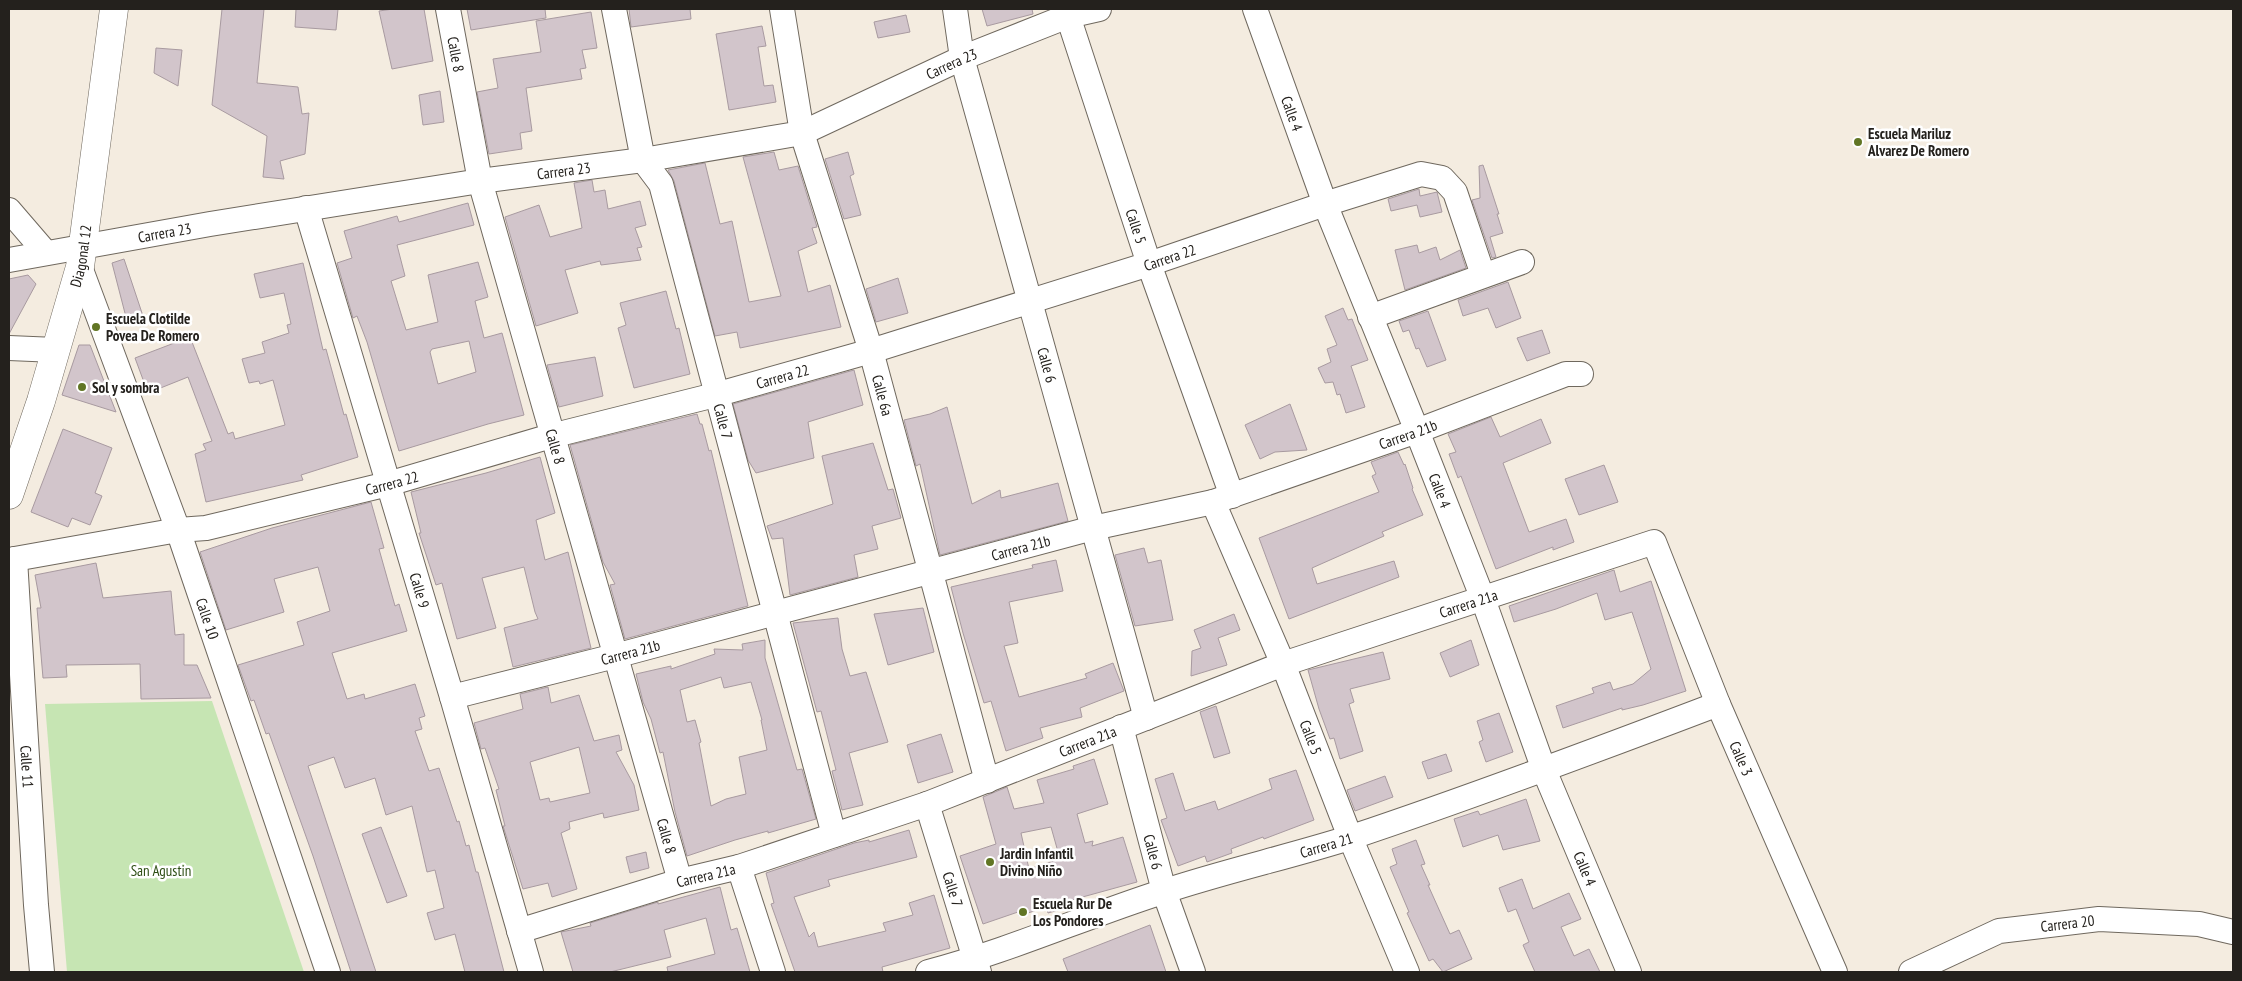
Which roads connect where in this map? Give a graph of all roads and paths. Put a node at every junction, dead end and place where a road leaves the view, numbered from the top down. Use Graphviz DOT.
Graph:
graph roads {
  1 [pos="114,9"];
  2 [pos="448,9"];
  3 [pos="614,9"];
  4 [pos="782,9"];
  5 [pos="955,9"];
  6 [pos="1099,9"];
  7 [pos="1255,9"];
  8 [pos="1068,12"];
  9 [pos="962,58"];
  10 [pos="802,133"];
  11 [pos="643,160"];
  12 [pos="480,181"];
  13 [pos="1325,204"];
  14 [pos="306,208"];
  15 [pos="9,210"];
  16 [pos="46,253"];
  17 [pos="81,256"];
  18 [pos="9,260"];
  19 [pos="1522,262"];
  20 [pos="1149,264"];
  21 [pos="1483,275"];
  22 [pos="1030,302"];
  23 [pos="1370,316"];
  24 [pos="9,348"];
  25 [pos="56,350"];
  26 [pos="871,351"];
  27 [pos="1581,374"];
  28 [pos="716,395"];
  29 [pos="1417,431"];
  30 [pos="551,436"];
  31 [pos="388,484"];
  32 [pos="9,495"];
  33 [pos="1223,499"];
  34 [pos="1094,528"];
  35 [pos="178,530"];
  36 [pos="1654,542"];
  37 [pos="12,559"];
  38 [pos="931,570"];
  39 [pos="1483,599"];
  40 [pos="777,612"];
  41 [pos="614,656"];
  42 [pos="1283,664"];
  43 [pos="452,697"];
  44 [pos="1718,704"];
  45 [pos="1146,718"];
  46 [pos="1121,727"];
  47 [pos="1544,770"];
  48 [pos="987,780"];
  49 [pos="927,804"];
  50 [pos="834,835"];
  51 [pos="1350,837"];
  52 [pos="739,867"];
  53 [pos="680,881"];
  54 [pos="1164,891"];
  55 [pos="519,930"];
  56 [pos="2233,932"];
  57 [pos="977,966"];
  58 [pos="42,972"];
  59 [pos="328,972"];
  60 [pos="531,972"];
  61 [pos="773,972"];
  62 [pos="928,972"];
  63 [pos="1193,972"];
  64 [pos="1407,972"];
  65 [pos="1629,972"];
  66 [pos="1836,972"];
  67 [pos="1911,972"];
  1 -- 17 [label="highway, Diagonal 12"];
  2 -- 12 [label="street, Calle 8"];
  3 -- 11 [label="street, Calle 7"];
  4 -- 10 [label="street, Calle 6a"];
  5 -- 9 [label="street, Calle 6"];
  6 -- 8 [label="street, Carrera 23"];
  7 -- 13 [label="street, Calle 4"];
  8 -- 9 [label="street, Carrera 23"];
  8 -- 20 [label="street, Calle 5"];
  9 -- 10 [label="street, Carrera 23"];
  9 -- 22 [label="street, Calle 6"];
  10 -- 11 [label="street, Carrera 23"];
  10 -- 26 [label="street, Calle 6a"];
  11 -- 12 [label="street, Carrera 23"];
  11 -- 28 [label="street, Calle 7"];
  12 -- 14 [label="street, Carrera 23"];
  12 -- 30 [label="street, Calle 8"];
  13 -- 20 [label="street, Carrera 22"];
  13 -- 21 [label="street, Carrera 22"];
  13 -- 23 [label="street, Calle 4"];
  14 -- 17 [label="street, Carrera 23"];
  14 -- 31 [label="street, Calle 9"];
  15 -- 16 [label="street"];
  16 -- 17 [label="street, Carrera 23"];
  16 -- 18 [label="street, Carrera 23"];
  17 -- 25 [label="highway, Diagonal 12"];
  17 -- 35 [label="street, Calle 10"];
  19 -- 21 [label="street"];
  20 -- 22 [label="street, Carrera 22"];
  20 -- 33 [label="street, Calle 5"];
  21 -- 23 [label="street"];
  22 -- 26 [label="street, Carrera 22"];
  22 -- 34 [label="street, Calle 6"];
  23 -- 29 [label="street, Calle 4"];
  24 -- 25 [label="street"];
  25 -- 32 [label="highway, Diagonal 12"];
  26 -- 28 [label="street, Carrera 22"];
  26 -- 38 [label="street, Calle 6a"];
  27 -- 29 [label="street, Carrera 21b"];
  28 -- 30 [label="street, Carrera 22"];
  28 -- 40 [label="street, Calle 7"];
  29 -- 33 [label="street, Carrera 21b"];
  29 -- 39 [label="street, Calle 4"];
  30 -- 31 [label="street, Carrera 22"];
  30 -- 41 [label="street, Calle 8"];
  31 -- 35 [label="street, Carrera 22"];
  31 -- 43 [label="street, Calle 9"];
  33 -- 34 [label="street, Carrera 21b"];
  33 -- 42 [label="street, Calle 5"];
  34 -- 38 [label="street, Carrera 21b"];
  34 -- 45 [label="street, Calle 6"];
  35 -- 37 [label="street, Carrera 22"];
  35 -- 59 [label="street, Calle 10"];
  36 -- 39 [label="street, Carrera 21a"];
  36 -- 44 [label="street, Calle 3"];
  37 -- 58 [label="street, Calle 11"];
  38 -- 40 [label="street, Carrera 21b"];
  38 -- 48 [label="street, Calle 6a"];
  39 -- 42 [label="street, Carrera 21a"];
  39 -- 47 [label="street, Calle 4"];
  40 -- 41 [label="street, Carrera 21b"];
  40 -- 50 [label="street, Calle 7"];
  41 -- 43 [label="street, Carrera 21b"];
  41 -- 53 [label="street, Calle 8"];
  42 -- 45 [label="street, Carrera 21a"];
  42 -- 51 [label="street, Calle 5"];
  43 -- 55 [label="street, Calle 9"];
  44 -- 47 [label="street, Carrera 21"];
  44 -- 66 [label="street, Calle 3"];
  45 -- 46 [label="street, Carrera 21a"];
  46 -- 48 [label="street, Carrera 21a"];
  46 -- 54 [label="street, Calle 6"];
  47 -- 51 [label="street, Carrera 21"];
  47 -- 65 [label="street, Calle 4"];
  48 -- 49 [label="street, Carrera 21a"];
  49 -- 50 [label="street, Carrera 21a"];
  49 -- 57 [label="street, Calle 7"];
  50 -- 52 [label="street, Carrera 21a"];
  51 -- 54 [label="street, Carrera 21"];
  51 -- 64 [label="street, Calle 5"];
  52 -- 53 [label="street, Carrera 21a"];
  52 -- 61 [label="street"];
  53 -- 55 [label="street, Carrera 21a"];
  54 -- 57 [label="street, Carrera 21"];
  54 -- 63 [label="street, Calle 6"];
  55 -- 60 [label="street, Calle 9"];
  56 -- 67 [label="street, Carrera 20"];
  57 -- 62 [label="street, Carrera 21"];
}
